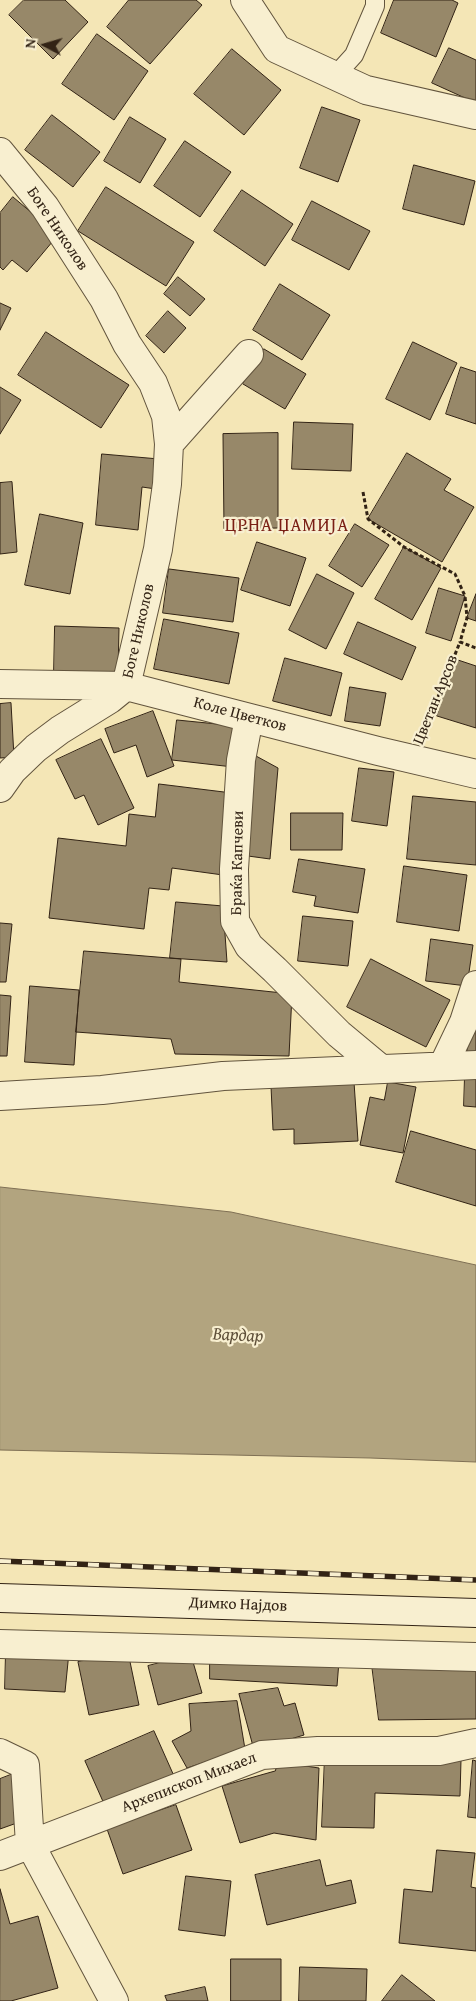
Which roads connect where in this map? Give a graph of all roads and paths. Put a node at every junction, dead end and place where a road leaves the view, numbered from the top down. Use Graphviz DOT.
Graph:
graph roads {
  1 [pos="245,0"];
  2 [pos="375,0"];
  3 [pos="335,76"];
  4 [pos="476,115"];
  5 [pos="0,152"];
  6 [pos="249,354"];
  7 [pos="169,444"];
  8 [pos="363,492"];
  9 [pos="460,642"];
  10 [pos="476,648"];
  11 [pos="0,684"];
  12 [pos="126,686"];
  13 [pos="249,718"];
  14 [pos="413,759"];
  15 [pos="473,766"];
  16 [pos="0,788"];
  17 [pos="476,985"];
  18 [pos="476,1065"];
  19 [pos="443,1066"];
  20 [pos="381,1069"];
  21 [pos="0,1096"];
  22 [pos="0,1598"];
  23 [pos="476,1613"];
  24 [pos="0,1644"];
  25 [pos="476,1657"];
  26 [pos="476,1743"];
  27 [pos="0,1753"];
  28 [pos="30,1844"];
  29 [pos="0,1856"];
  30 [pos="114,2001"];
  1 -- 3 [label="street"];
  2 -- 3 [label="lane"];
  3 -- 4 [label="street"];
  5 -- 7 [label="street, Боге Николов"];
  6 -- 7 [label="street"];
  7 -- 12 [label="street, Боге Николов"];
  8 -- 9 [label="path, Цветан Арсов"];
  9 -- 10 [label="path, Цветан Арсов"];
  9 -- 14 [label="path, Цветан Арсов"];
  11 -- 12 [label="street, Коле Цветков"];
  12 -- 13 [label="street, Коле Цветков"];
  12 -- 16 [label="street, Боге Николов"];
  13 -- 14 [label="street, Коле Цветков"];
  13 -- 20 [label="street, Браќа Капчеви"];
  14 -- 15 [label="street, Коле Цветков"];
  17 -- 19 [label="street"];
  18 -- 19 [label="street"];
  19 -- 20 [label="street"];
  20 -- 21 [label="street"];
  22 -- 23 [label="street, Димко Најдов"];
  24 -- 25 [label="street"];
  26 -- 28 [label="street, Архепископ Михаел"];
  27 -- 28 [label="street"];
  28 -- 29 [label="street, Архепископ Михаел"];
  28 -- 30 [label="street"];
}
